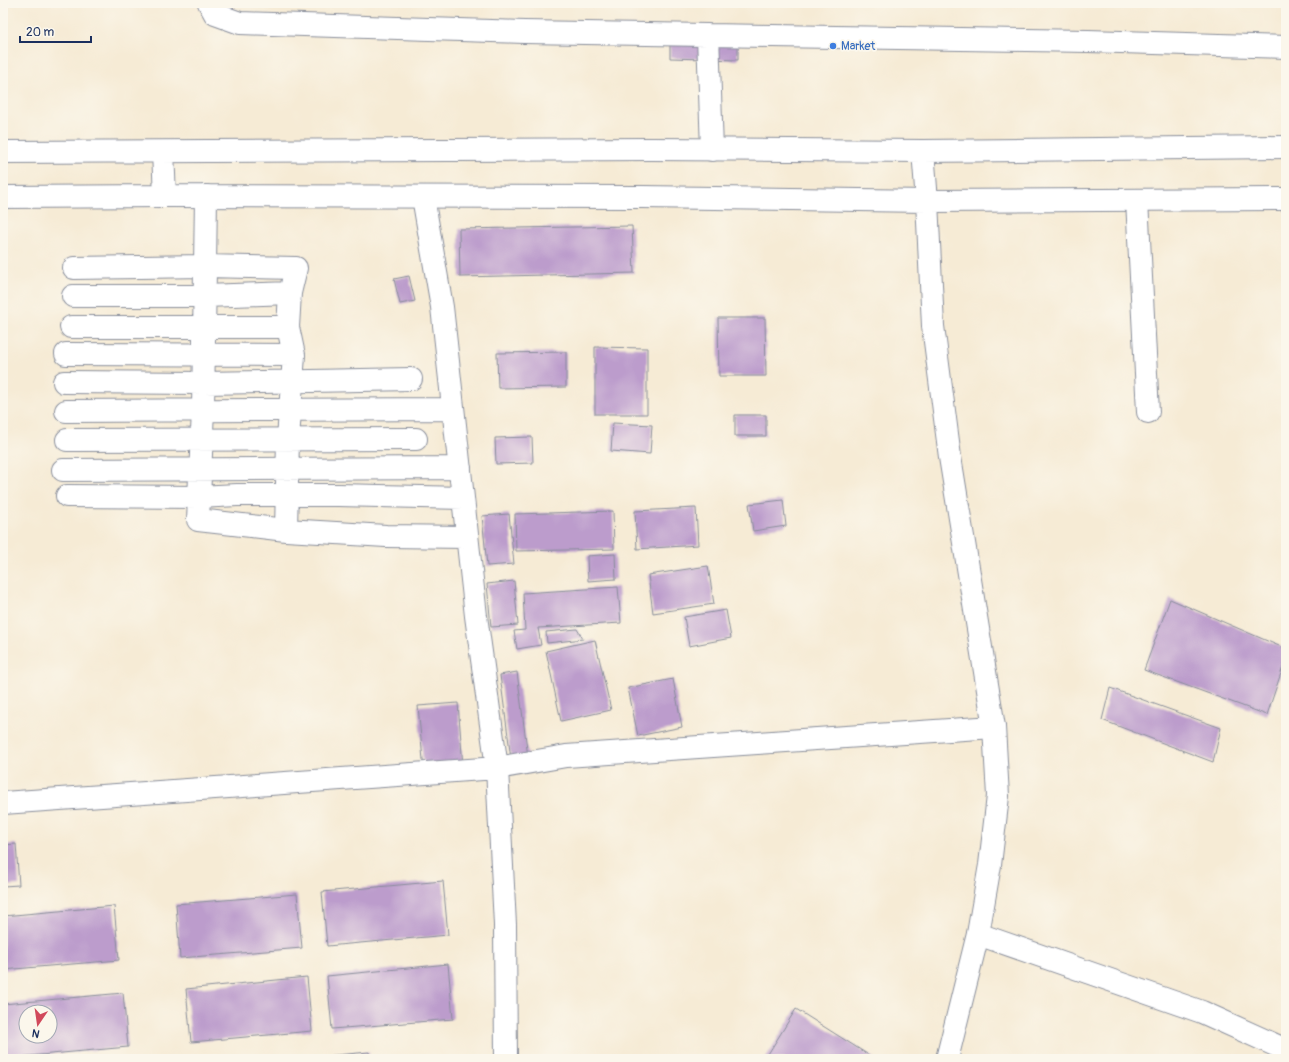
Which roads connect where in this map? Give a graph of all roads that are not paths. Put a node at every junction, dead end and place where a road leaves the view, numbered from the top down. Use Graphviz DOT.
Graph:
graph roads {
  1 [pos="209,3"];
  2 [pos="708,34"];
  3 [pos="1286,47"];
  4 [pos="1286,148"];
  5 [pos="712,150"];
  6 [pos="923,151"];
  7 [pos="3,152"];
  8 [pos="163,152"];
  9 [pos="165,196"];
  10 [pos="206,196"];
  11 [pos="3,197"];
  12 [pos="423,197"];
  13 [pos="1286,199"];
  14 [pos="1137,200"];
  15 [pos="927,201"];
  16 [pos="205,266"];
  17 [pos="74,268"];
  18 [pos="290,293"];
  19 [pos="73,296"];
  20 [pos="205,296"];
  21 [pos="205,326"];
  22 [pos="71,327"];
  23 [pos="288,327"];
  24 [pos="66,354"];
  25 [pos="204,354"];
  26 [pos="294,355"];
  27 [pos="411,379"];
  28 [pos="292,381"];
  29 [pos="64,382"];
  30 [pos="204,383"];
  31 [pos="453,409"];
  32 [pos="203,410"];
  33 [pos="290,410"];
  34 [pos="66,411"];
  35 [pos="1148,412"];
  36 [pos="288,438"];
  37 [pos="202,439"];
  38 [pos="416,439"];
  39 [pos="67,440"];
  40 [pos="460,468"];
  41 [pos="287,469"];
  42 [pos="63,470"];
  43 [pos="200,470"];
  44 [pos="286,495"];
  45 [pos="67,496"];
  46 [pos="199,497"];
  47 [pos="463,498"];
  48 [pos="286,530"];
  49 [pos="467,537"];
  50 [pos="994,727"];
  51 [pos="497,768"];
  52 [pos="3,803"];
  53 [pos="978,934"];
  54 [pos="1286,1050"];
  55 [pos="506,1059"];
  56 [pos="946,1059"];
  1 -- 2 [label="main road"];
  2 -- 3 [label="main road"];
  2 -- 5 [label="main road"];
  4 -- 6 [label="main road"];
  5 -- 6 [label="main road"];
  5 -- 8 [label="main road"];
  6 -- 15 [label="main road"];
  7 -- 8 [label="main road"];
  8 -- 9 [label="main road"];
  9 -- 10 [label="main road"];
  9 -- 11 [label="main road"];
  10 -- 12 [label="main road"];
  10 -- 16 [label="main road"];
  12 -- 15 [label="main road"];
  12 -- 31 [label="main road"];
  13 -- 14 [label="main road"];
  14 -- 15 [label="main road"];
  14 -- 35 [label="main road"];
  15 -- 50 [label="main road"];
  16 -- 17 [label="main road"];
  16 -- 18 [label="main road"];
  16 -- 20 [label="main road"];
  18 -- 20 [label="main road"];
  18 -- 23 [label="main road"];
  19 -- 20 [label="main road"];
  20 -- 21 [label="main road"];
  21 -- 22 [label="main road"];
  21 -- 23 [label="main road"];
  21 -- 25 [label="main road"];
  23 -- 26 [label="main road"];
  24 -- 25 [label="main road"];
  25 -- 26 [label="main road"];
  25 -- 30 [label="main road"];
  26 -- 28 [label="main road"];
  27 -- 28 [label="main road"];
  28 -- 30 [label="main road"];
  28 -- 33 [label="main road"];
  29 -- 30 [label="main road"];
  30 -- 32 [label="main road"];
  31 -- 33 [label="main road"];
  31 -- 40 [label="main road"];
  32 -- 33 [label="main road"];
  32 -- 34 [label="main road"];
  32 -- 37 [label="main road"];
  33 -- 36 [label="main road"];
  36 -- 37 [label="main road"];
  36 -- 38 [label="main road"];
  36 -- 41 [label="main road"];
  37 -- 39 [label="main road"];
  37 -- 43 [label="main road"];
  40 -- 41 [label="main road"];
  40 -- 47 [label="main road"];
  41 -- 43 [label="main road"];
  41 -- 44 [label="main road"];
  42 -- 43 [label="main road"];
  43 -- 46 [label="main road"];
  44 -- 46 [label="main road"];
  44 -- 47 [label="main road"];
  44 -- 48 [label="main road"];
  45 -- 46 [label="main road"];
  46 -- 48 [label="main road"];
  47 -- 49 [label="main road"];
  48 -- 49 [label="main road"];
  49 -- 51 [label="main road"];
  50 -- 51 [label="main road"];
  50 -- 53 [label="main road"];
  51 -- 52 [label="main road"];
  51 -- 55 [label="main road"];
  53 -- 54 [label="main road"];
  53 -- 56 [label="main road"];
}
